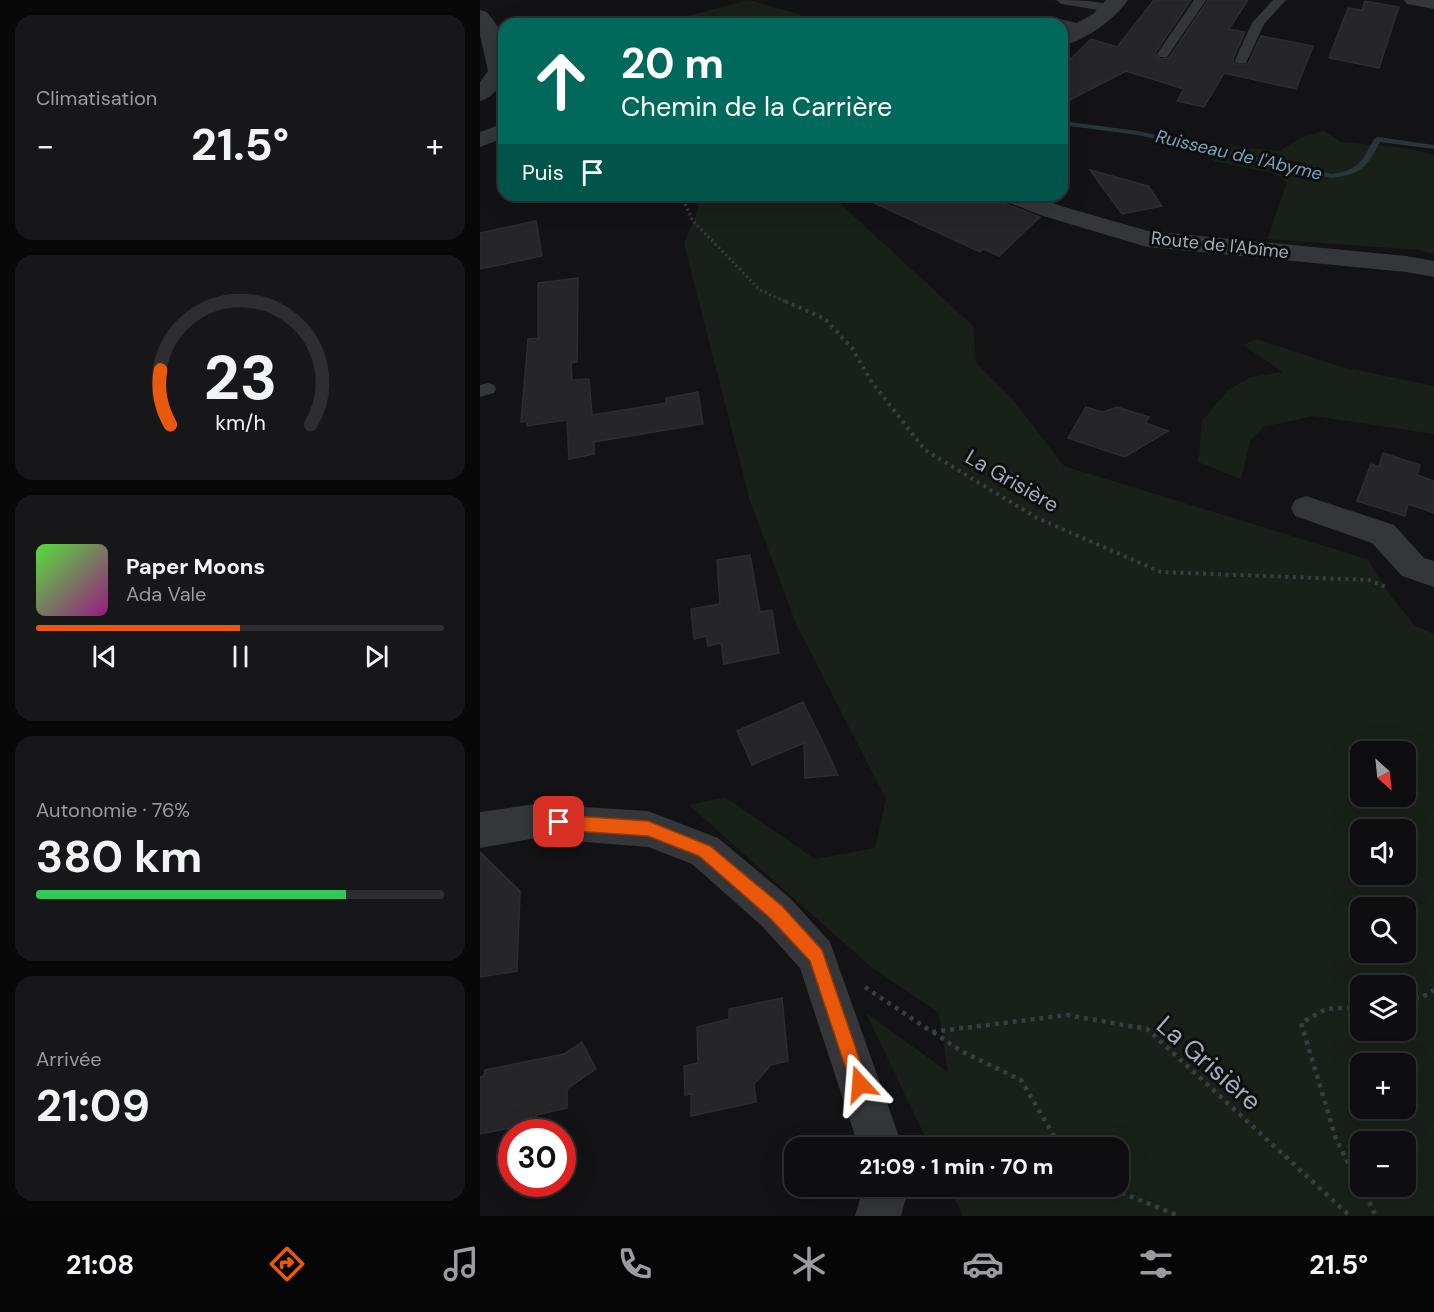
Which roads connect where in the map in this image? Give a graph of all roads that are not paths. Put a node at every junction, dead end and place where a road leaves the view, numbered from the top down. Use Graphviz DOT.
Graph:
graph roads {
  1 [pos="1062,0"];
  2 [pos="1200,0"];
  3 [pos="1280,0"];
  4 [pos="1414,0"];
  5 [pos="1434,3"];
  6 [pos="1114,4"];
  7 [pos="480,16"];
  8 [pos="1068,25"];
  9 [pos="1084,29"];
  10 [pos="1068,37"];
  11 [pos="1163,54"];
  12 [pos="1241,60"];
  13 [pos="498,65"];
  14 [pos="498,72"];
  15 [pos="480,94"];
  16 [pos="498,132"];
  17 [pos="480,140"];
  18 [pos="1026,201"];
  19 [pos="1434,269"];
  20 [pos="1306,508"];
  21 [pos="1434,574"];
  22 [pos="480,830"];
  23 [pos="877,1137"];
  24 [pos="884,1197"];
  25 [pos="878,1216"];
  1 -- 6 [label="lane"];
  2 -- 11 [label="lane"];
  3 -- 12 [label="lane"];
  4 -- 5 [label="street"];
  6 -- 9 [label="street"];
  7 -- 13 [label="street"];
  8 -- 9 [label="lane"];
  9 -- 10 [label="street"];
  14 -- 15 [label="street"];
  16 -- 17 [label="street"];
  18 -- 19 [label="street, Route de l'Abîme"];
  20 -- 21 [label="street"];
  22 -- 23 [label="street"];
  24 -- 25 [label="street"];
}
